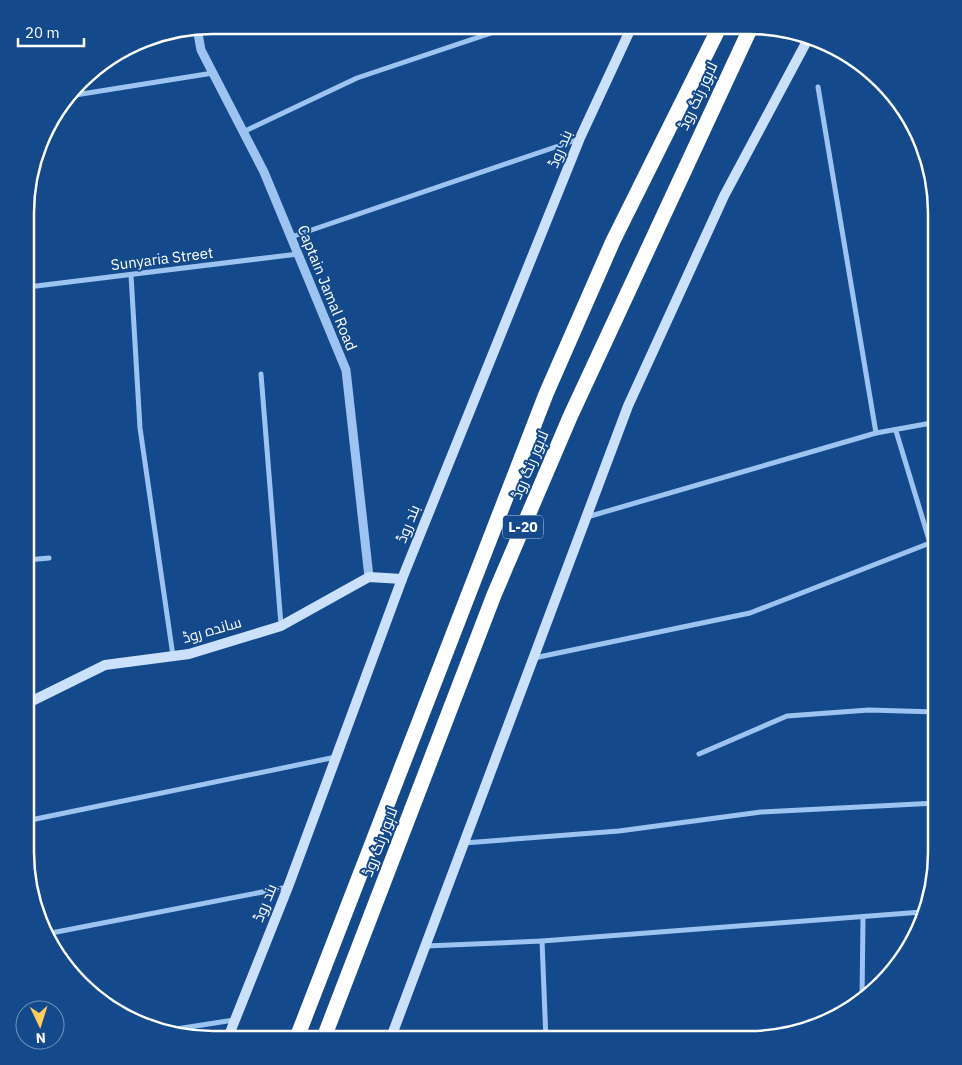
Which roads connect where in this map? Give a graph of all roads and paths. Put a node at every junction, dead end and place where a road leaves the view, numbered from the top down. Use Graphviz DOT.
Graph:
graph roads {
  1 [pos="198,34"];
  2 [pos="488,34"];
  3 [pos="628,34"];
  4 [pos="716,34"];
  5 [pos="747,34"];
  6 [pos="806,43"];
  7 [pos="213,73"];
  8 [pos="818,87"];
  9 [pos="78,94"];
  10 [pos="243,132"];
  11 [pos="580,138"];
  12 [pos="291,237"];
  13 [pos="298,254"];
  14 [pos="131,275"];
  15 [pos="34,287"];
  16 [pos="261,374"];
  17 [pos="928,424"];
  18 [pos="896,431"];
  19 [pos="876,433"];
  20 [pos="586,517"];
  21 [pos="928,536"];
  22 [pos="928,544"];
  23 [pos="49,558"];
  24 [pos="34,559"];
  25 [pos="369,577"];
  26 [pos="402,579"];
  27 [pos="281,626"];
  28 [pos="173,657"];
  29 [pos="534,658"];
  30 [pos="34,700"];
  31 [pos="928,712"];
  32 [pos="700,754"];
  33 [pos="336,757"];
  34 [pos="928,803"];
  35 [pos="34,819"];
  36 [pos="464,843"];
  37 [pos="288,887"];
  38 [pos="918,912"];
  39 [pos="863,918"];
  40 [pos="53,933"];
  41 [pos="542,941"];
  42 [pos="425,946"];
  43 [pos="862,991"];
  44 [pos="234,1020"];
  45 [pos="180,1028"];
  46 [pos="230,1031"];
  47 [pos="299,1031"];
  48 [pos="326,1031"];
  49 [pos="393,1031"];
  50 [pos="546,1031"];
  1 -- 7 [label="street, Captain Jamal Road"];
  2 -- 10 [label="street"];
  3 -- 11 [label="main road, بند روڈ"];
  4 -- 47 [label="highway, لاہور رنگ روڈ / L-20"];
  5 -- 48 [label="highway, لاہور رنگ روڈ / L-20"];
  6 -- 20 [label="main road"];
  7 -- 9 [label="street"];
  7 -- 10 [label="street, Captain Jamal Road"];
  8 -- 19 [label="street"];
  10 -- 12 [label="street, Captain Jamal Road"];
  11 -- 12 [label="street"];
  11 -- 26 [label="main road, بند روڈ"];
  12 -- 13 [label="street, Captain Jamal Road"];
  13 -- 14 [label="street, Sunyaria Street"];
  13 -- 25 [label="street, Captain Jamal Road"];
  14 -- 15 [label="street, Sunyaria Street"];
  14 -- 28 [label="street"];
  16 -- 27 [label="street"];
  17 -- 18 [label="street"];
  18 -- 19 [label="street"];
  18 -- 21 [label="street"];
  19 -- 20 [label="street"];
  20 -- 29 [label="main road"];
  22 -- 29 [label="street"];
  23 -- 24 [label="street"];
  25 -- 26 [label="main road"];
  25 -- 27 [label="main road, ساندہ روڈ"];
  26 -- 33 [label="main road, بند روڈ"];
  27 -- 28 [label="main road, ساندہ روڈ"];
  28 -- 30 [label="main road, ساندہ روڈ"];
  29 -- 36 [label="main road"];
  31 -- 32 [label="street"];
  33 -- 35 [label="street"];
  33 -- 37 [label="main road, بند روڈ"];
  34 -- 36 [label="street"];
  36 -- 42 [label="main road"];
  37 -- 40 [label="street"];
  37 -- 44 [label="main road, بند روڈ"];
  38 -- 39 [label="street"];
  39 -- 41 [label="street"];
  39 -- 43 [label="street"];
  41 -- 42 [label="street"];
  41 -- 50 [label="street"];
  42 -- 49 [label="main road"];
  44 -- 45 [label="street"];
  44 -- 46 [label="main road, بند روڈ"];
}
